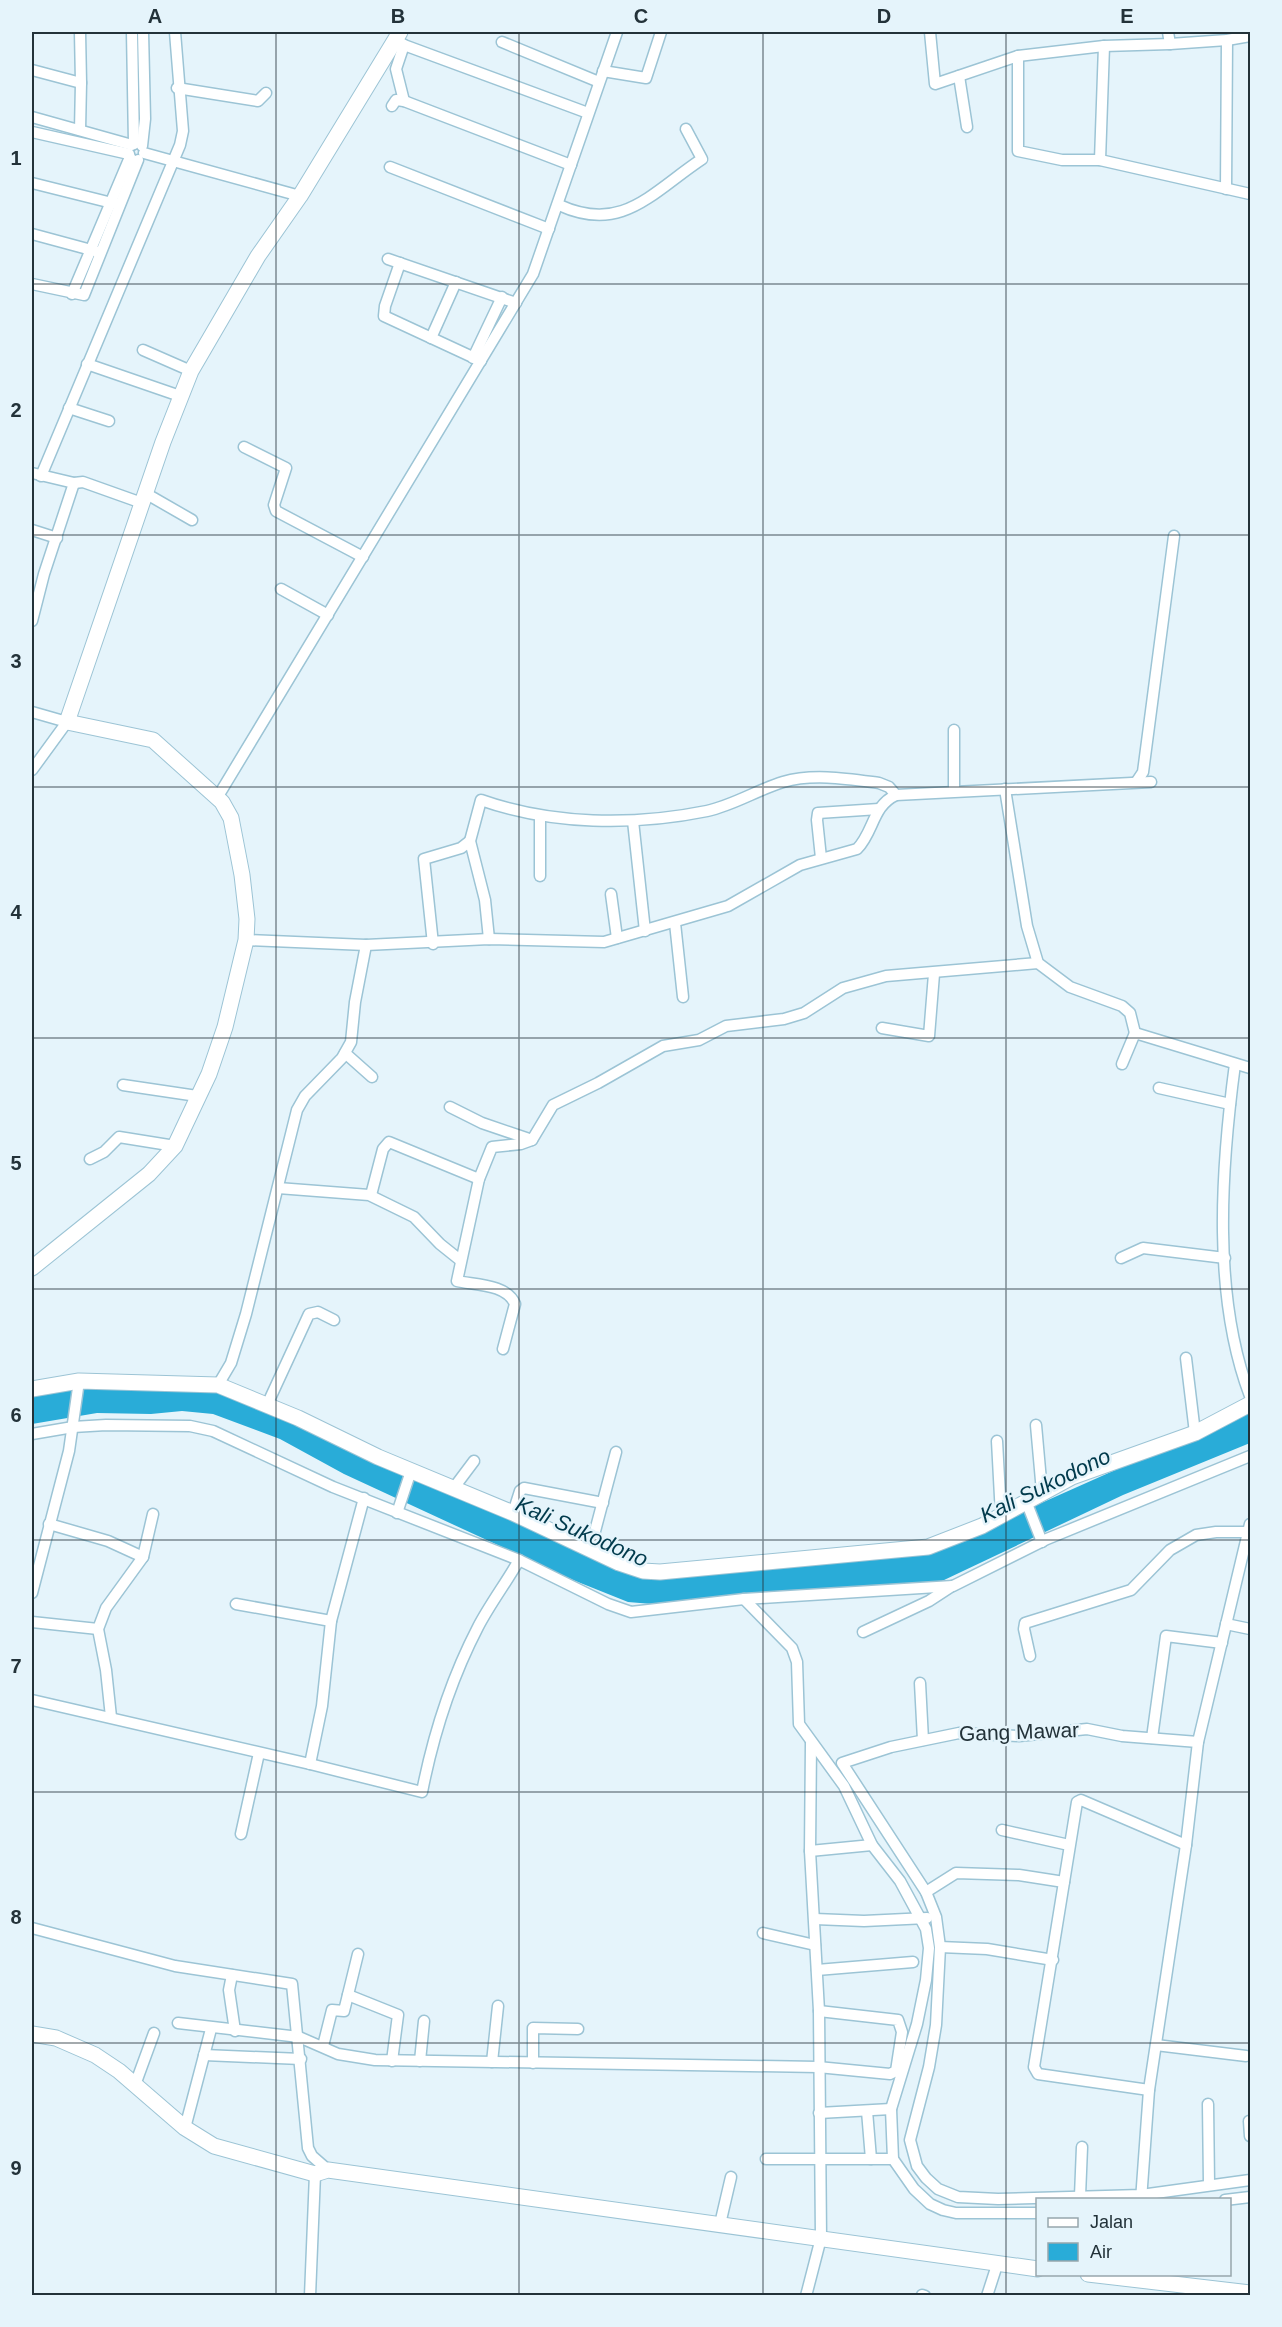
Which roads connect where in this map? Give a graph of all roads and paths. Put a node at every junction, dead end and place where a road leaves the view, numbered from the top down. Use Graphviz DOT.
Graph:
graph roads {
  1 [pos="80,32"];
  2 [pos="132,32"];
  3 [pos="143,32"];
  4 [pos="175,32"];
  5 [pos="617,32"];
  6 [pos="661,32"];
  7 [pos="930,32"];
  8 [pos="1168,32"];
  9 [pos="1251,36"];
  10 [pos="400,38"];
  11 [pos="1227,40"];
  12 [pos="502,42"];
  13 [pos="1170,44"];
  14 [pos="1104,45"];
  15 [pos="1018,56"];
  16 [pos="32,70"];
  17 [pos="601,76"];
  18 [pos="959,76"];
  19 [pos="81,83"];
  20 [pos="177,88"];
  21 [pos="266,93"];
  22 [pos="404,101"];
  23 [pos="393,106"];
  24 [pos="588,113"];
  25 [pos="32,117"];
  26 [pos="967,128"];
  27 [pos="80,129"];
  28 [pos="686,129"];
  29 [pos="32,132"];
  30 [pos="136,151"];
  31 [pos="1100,159"];
  32 [pos="174,160"];
  33 [pos="571,165"];
  34 [pos="390,167"];
  35 [pos="32,183"];
  36 [pos="1226,189"];
  37 [pos="1251,194"];
  38 [pos="300,196"];
  39 [pos="116,203"];
  40 [pos="559,206"];
  41 [pos="549,229"];
  42 [pos="32,234"];
  43 [pos="95,250"];
  44 [pos="388,259"];
  45 [pos="400,263"];
  46 [pos="456,282"];
  47 [pos="32,284"];
  48 [pos="502,297"];
  49 [pos="516,303"];
  50 [pos="431,338"];
  51 [pos="143,350"];
  52 [pos="477,359"];
  53 [pos="87,364"];
  54 [pos="191,371"];
  55 [pos="180,396"];
  56 [pos="69,408"];
  57 [pos="109,421"];
  58 [pos="244,447"];
  59 [pos="36,474"];
  60 [pos="74,483"];
  61 [pos="144,498"];
  62 [pos="192,520"];
  63 [pos="32,530"];
  64 [pos="1174,536"];
  65 [pos="57,538"];
  66 [pos="363,557"];
  67 [pos="32,570"];
  68 [pos="44,574"];
  69 [pos="281,589"];
  70 [pos="33,609"];
  71 [pos="328,615"];
  72 [pos="32,621"];
  73 [pos="32,712"];
  74 [pos="67,722"];
  75 [pos="954,730"];
  76 [pos="32,770"];
  77 [pos="1005,789"];
  78 [pos="954,791"];
  79 [pos="896,795"];
  80 [pos="217,798"];
  81 [pos="879,809"];
  82 [pos="540,816"];
  83 [pos="633,821"];
  84 [pos="470,841"];
  85 [pos="821,858"];
  86 [pos="540,876"];
  87 [pos="611,894"];
  88 [pos="675,923"];
  89 [pos="645,931"];
  90 [pos="617,938"];
  91 [pos="489,939"];
  92 [pos="251,941"];
  93 [pos="433,944"];
  94 [pos="366,945"];
  95 [pos="1038,963"];
  96 [pos="934,974"];
  97 [pos="683,997"];
  98 [pos="882,1028"];
  99 [pos="1135,1033"];
  100 [pos="345,1053"];
  101 [pos="1122,1064"];
  102 [pos="1234,1064"];
  103 [pos="1251,1068"];
  104 [pos="372,1077"];
  105 [pos="123,1085"];
  106 [pos="1160,1088"];
  107 [pos="197,1096"];
  108 [pos="1230,1104"];
  109 [pos="450,1107"];
  110 [pos="532,1140"];
  111 [pos="175,1146"];
  112 [pos="90,1159"];
  113 [pos="479,1179"];
  114 [pos="278,1188"];
  115 [pos="371,1196"];
  116 [pos="1121,1258"];
  117 [pos="1225,1258"];
  118 [pos="460,1260"];
  119 [pos="32,1268"];
  120 [pos="334,1320"];
  121 [pos="503,1349"];
  122 [pos="1186,1358"];
  123 [pos="79,1383"];
  124 [pos="218,1385"];
  125 [pos="32,1389"];
  126 [pos="1251,1396"];
  127 [pos="1251,1404"];
  128 [pos="267,1405"];
  129 [pos="74,1424"];
  130 [pos="1036,1425"];
  131 [pos="1195,1432"];
  132 [pos="32,1434"];
  133 [pos="997,1441"];
  134 [pos="616,1452"];
  135 [pos="1251,1456"];
  136 [pos="474,1461"];
  137 [pos="410,1472"];
  138 [pos="453,1489"];
  139 [pos="1042,1492"];
  140 [pos="364,1498"];
  141 [pos="603,1503"];
  142 [pos="1026,1504"];
  143 [pos="397,1508"];
  144 [pos="513,1513"];
  145 [pos="153,1514"];
  146 [pos="1001,1516"];
  147 [pos="49,1524"];
  148 [pos="1250,1528"];
  149 [pos="1041,1540"];
  150 [pos="590,1550"];
  151 [pos="143,1557"];
  152 [pos="519,1560"];
  153 [pos="33,1578"];
  154 [pos="953,1586"];
  155 [pos="32,1593"];
  156 [pos="752,1599"];
  157 [pos="236,1604"];
  158 [pos="332,1621"];
  159 [pos="32,1622"];
  160 [pos="1226,1624"];
  161 [pos="98,1629"];
  162 [pos="1251,1629"];
  163 [pos="863,1632"];
  164 [pos="1222,1643"];
  165 [pos="1030,1656"];
  166 [pos="920,1683"];
  167 [pos="32,1700"];
  168 [pos="111,1717"];
  169 [pos="1152,1738"];
  170 [pos="923,1740"];
  171 [pos="1198,1742"];
  172 [pos="811,1743"];
  173 [pos="260,1753"];
  174 [pos="310,1764"];
  175 [pos="1002,1830"];
  176 [pos="241,1834"];
  177 [pos="872,1845"];
  178 [pos="1069,1845"];
  179 [pos="1186,1845"];
  180 [pos="810,1851"];
  181 [pos="1064,1882"];
  182 [pos="926,1892"];
  183 [pos="929,1918"];
  184 [pos="814,1919"];
  185 [pos="32,1928"];
  186 [pos="763,1933"];
  187 [pos="816,1945"];
  188 [pos="940,1947"];
  189 [pos="358,1954"];
  190 [pos="1053,1960"];
  191 [pos="913,1962"];
  192 [pos="817,1970"];
  193 [pos="232,1975"];
  194 [pos="348,1995"];
  195 [pos="498,2006"];
  196 [pos="819,2011"];
  197 [pos="424,2021"];
  198 [pos="178,2023"];
  199 [pos="211,2029"];
  200 [pos="578,2029"];
  201 [pos="235,2031"];
  202 [pos="154,2033"];
  203 [pos="32,2034"];
  204 [pos="299,2037"];
  205 [pos="1156,2045"];
  206 [pos="322,2046"];
  207 [pos="204,2055"];
  208 [pos="1246,2056"];
  209 [pos="301,2060"];
  210 [pos="392,2061"];
  211 [pos="420,2061"];
  212 [pos="492,2062"];
  213 [pos="533,2063"];
  214 [pos="818,2067"];
  215 [pos="135,2085"];
  216 [pos="1149,2090"];
  217 [pos="1208,2104"];
  218 [pos="891,2109"];
  219 [pos="867,2111"];
  220 [pos="819,2113"];
  221 [pos="1249,2121"];
  222 [pos="185,2128"];
  223 [pos="1251,2136"];
  224 [pos="1082,2147"];
  225 [pos="766,2158"];
  226 [pos="871,2159"];
  227 [pos="893,2159"];
  228 [pos="819,2161"];
  229 [pos="321,2172"];
  230 [pos="731,2177"];
  231 [pos="1251,2180"];
  232 [pos="1209,2184"];
  233 [pos="1080,2196"];
  234 [pos="1141,2197"];
  235 [pos="1251,2197"];
  236 [pos="1065,2198"];
  237 [pos="1109,2198"];
  238 [pos="1231,2199"];
  239 [pos="1036,2202"];
  240 [pos="977,2206"];
  241 [pos="1006,2206"];
  242 [pos="1036,2213"];
  243 [pos="720,2224"];
  244 [pos="821,2238"];
  245 [pos="998,2265"];
  246 [pos="1036,2269"];
  247 [pos="1121,2276"];
  248 [pos="1137,2277"];
  249 [pos="1251,2293"];
  250 [pos="310,2295"];
  251 [pos="806,2295"];
  252 [pos="987,2295"];
  1 -- 19 [label="street"];
  2 -- 30 [label="street"];
  3 -- 30 [label="street"];
  4 -- 20 [label="street"];
  5 -- 17 [label="street"];
  6 -- 17 [label="street"];
  7 -- 18 [label="street"];
  8 -- 13 [label="street"];
  9 -- 11 [label="street"];
  10 -- 22 [label="street"];
  10 -- 24 [label="street"];
  10 -- 38 [label="street"];
  11 -- 13 [label="street"];
  11 -- 36 [label="street"];
  12 -- 17 [label="street"];
  13 -- 14 [label="street"];
  14 -- 15 [label="street"];
  14 -- 31 [label="street"];
  15 -- 18 [label="street"];
  15 -- 31 [label="street"];
  16 -- 19 [label="street"];
  17 -- 24 [label="street"];
  18 -- 26 [label="street"];
  19 -- 27 [label="street"];
  20 -- 21 [label="street"];
  20 -- 32 [label="street"];
  22 -- 23 [label="street"];
  22 -- 33 [label="street"];
  24 -- 33 [label="street"];
  25 -- 27 [label="street"];
  27 -- 30 [label="street"];
  28 -- 40 [label="street"];
  29 -- 30 [label="street"];
  30 -- 32 [label="street"];
  30 -- 39 [label="street"];
  31 -- 36 [label="street"];
  32 -- 38 [label="street"];
  32 -- 53 [label="street"];
  33 -- 40 [label="street"];
  34 -- 41 [label="street"];
  35 -- 39 [label="street"];
  36 -- 37 [label="street"];
  38 -- 54 [label="street"];
  39 -- 43 [label="street"];
  40 -- 41 [label="street"];
  41 -- 49 [label="street"];
  42 -- 43 [label="street"];
  43 -- 47 [label="street"];
  44 -- 45 [label="street"];
  45 -- 46 [label="street"];
  45 -- 50 [label="street"];
  46 -- 48 [label="street"];
  46 -- 50 [label="street"];
  48 -- 49 [label="street"];
  48 -- 52 [label="street"];
  49 -- 52 [label="street"];
  50 -- 52 [label="street"];
  51 -- 54 [label="street"];
  52 -- 66 [label="street"];
  53 -- 55 [label="street"];
  53 -- 56 [label="street"];
  54 -- 55 [label="street"];
  55 -- 61 [label="street"];
  56 -- 57 [label="street"];
  56 -- 59 [label="street"];
  58 -- 66 [label="street"];
  59 -- 60 [label="street"];
  60 -- 61 [label="street"];
  60 -- 65 [label="street"];
  61 -- 62 [label="street"];
  61 -- 74 [label="street"];
  63 -- 65 [label="street"];
  64 -- 77 [label="street"];
  65 -- 68 [label="street"];
  66 -- 71 [label="street"];
  67 -- 68 [label="street"];
  68 -- 70 [label="street"];
  69 -- 71 [label="street"];
  70 -- 72 [label="street"];
  71 -- 80 [label="street"];
  73 -- 74 [label="street"];
  74 -- 76 [label="street"];
  74 -- 80 [label="street"];
  75 -- 78 [label="street"];
  77 -- 78 [label="street"];
  77 -- 95 [label="street"];
  78 -- 79 [label="street"];
  79 -- 81 [label="street"];
  79 -- 83 [label="street"];
  80 -- 92 [label="street"];
  81 -- 85 [label="street"];
  81 -- 85 [label="street"];
  82 -- 83 [label="street"];
  82 -- 84 [label="street"];
  82 -- 86 [label="street"];
  83 -- 89 [label="street"];
  84 -- 91 [label="street"];
  84 -- 93 [label="street"];
  85 -- 88 [label="street"];
  87 -- 90 [label="street"];
  88 -- 89 [label="street"];
  88 -- 97 [label="street"];
  89 -- 90 [label="street"];
  90 -- 91 [label="street"];
  91 -- 93 [label="street"];
  92 -- 94 [label="street"];
  92 -- 107 [label="street"];
  93 -- 94 [label="street"];
  94 -- 100 [label="street"];
  95 -- 96 [label="street"];
  95 -- 99 [label="street"];
  96 -- 98 [label="street"];
  96 -- 110 [label="street"];
  99 -- 101 [label="street"];
  99 -- 102 [label="street"];
  100 -- 104 [label="street"];
  100 -- 114 [label="street"];
  102 -- 103 [label="street"];
  102 -- 108 [label="street"];
  105 -- 107 [label="street"];
  106 -- 108 [label="street"];
  107 -- 111 [label="street"];
  108 -- 117 [label="street"];
  109 -- 110 [label="street"];
  110 -- 113 [label="street"];
  111 -- 112 [label="street"];
  111 -- 119 [label="street"];
  113 -- 115 [label="street"];
  113 -- 118 [label="street"];
  114 -- 115 [label="street"];
  114 -- 124 [label="street"];
  115 -- 118 [label="street"];
  116 -- 117 [label="street"];
  117 -- 126 [label="street"];
  118 -- 121 [label="street"];
  120 -- 128 [label="street"];
  122 -- 131 [label="street"];
  123 -- 124 [label="street"];
  123 -- 125 [label="street"];
  123 -- 129 [label="street"];
  124 -- 128 [label="street"];
  127 -- 131 [label="street"];
  128 -- 137 [label="street"];
  129 -- 132 [label="street"];
  129 -- 140 [label="street"];
  129 -- 147 [label="street"];
  130 -- 139 [label="street"];
  131 -- 139 [label="street"];
  133 -- 146 [label="street"];
  134 -- 141 [label="street"];
  135 -- 149 [label="street"];
  136 -- 138 [label="street"];
  137 -- 138 [label="street"];
  137 -- 143 [label="street"];
  138 -- 144 [label="street"];
  139 -- 142 [label="street"];
  140 -- 143 [label="street"];
  140 -- 158 [label="street"];
  141 -- 144 [label="street"];
  141 -- 150 [label="street"];
  142 -- 146 [label="street"];
  142 -- 149 [label="street"];
  143 -- 152 [label="street"];
  144 -- 150 [label="street"];
  145 -- 151 [label="street"];
  146 -- 150 [label="street"];
  147 -- 151 [label="street"];
  147 -- 153 [label="street"];
  148 -- 160 [label="street"];
  148 -- 165 [label="street"];
  149 -- 154 [label="street"];
  151 -- 161 [label="street"];
  152 -- 156 [label="street"];
  152 -- 174 [label="street"];
  153 -- 155 [label="street"];
  154 -- 156 [label="street"];
  154 -- 163 [label="street"];
  156 -- 172 [label="street"];
  157 -- 158 [label="street"];
  158 -- 174 [label="street"];
  159 -- 161 [label="street"];
  160 -- 162 [label="street"];
  160 -- 164 [label="street"];
  161 -- 168 [label="street"];
  164 -- 169 [label="street"];
  164 -- 171 [label="street"];
  166 -- 170 [label="street"];
  167 -- 168 [label="street"];
  168 -- 173 [label="street"];
  169 -- 170 [label="street, Gang Mawar"];
  169 -- 171 [label="street, Gang Mawar"];
  170 -- 182 [label="street, Gang Mawar"];
  171 -- 179 [label="street"];
  172 -- 177 [label="street"];
  172 -- 180 [label="street"];
  173 -- 174 [label="street"];
  173 -- 176 [label="street"];
  175 -- 178 [label="street"];
  177 -- 180 [label="street"];
  177 -- 183 [label="street"];
  178 -- 179 [label="street"];
  178 -- 181 [label="street"];
  179 -- 205 [label="street"];
  180 -- 184 [label="street"];
  181 -- 182 [label="street"];
  181 -- 190 [label="street"];
  182 -- 183 [label="street"];
  183 -- 184 [label="street"];
  183 -- 188 [label="street"];
  183 -- 218 [label="street"];
  184 -- 187 [label="street"];
  185 -- 193 [label="street"];
  186 -- 187 [label="street"];
  187 -- 192 [label="street"];
  188 -- 190 [label="street"];
  188 -- 240 [label="street"];
  189 -- 194 [label="street"];
  190 -- 216 [label="street"];
  191 -- 192 [label="street"];
  192 -- 196 [label="street"];
  193 -- 201 [label="street"];
  193 -- 204 [label="street"];
  194 -- 206 [label="street"];
  194 -- 210 [label="street"];
  195 -- 212 [label="street"];
  196 -- 214 [label="street"];
  196 -- 214 [label="street"];
  197 -- 211 [label="street"];
  198 -- 199 [label="street"];
  199 -- 201 [label="street"];
  199 -- 207 [label="street"];
  200 -- 213 [label="street"];
  201 -- 204 [label="street"];
  202 -- 215 [label="street"];
  203 -- 215 [label="street"];
  204 -- 206 [label="street"];
  204 -- 209 [label="street"];
  205 -- 208 [label="street"];
  205 -- 216 [label="street"];
  206 -- 210 [label="street"];
  207 -- 209 [label="street"];
  207 -- 222 [label="street"];
  209 -- 229 [label="street"];
  210 -- 211 [label="street"];
  211 -- 212 [label="street"];
  212 -- 213 [label="street"];
  213 -- 214 [label="street"];
  214 -- 220 [label="street"];
  215 -- 222 [label="street"];
  216 -- 234 [label="street"];
  217 -- 232 [label="street"];
  218 -- 219 [label="street"];
  218 -- 227 [label="street"];
  219 -- 220 [label="street"];
  219 -- 226 [label="street"];
  220 -- 228 [label="street"];
  221 -- 223 [label="street"];
  222 -- 229 [label="street"];
  224 -- 233 [label="street"];
  225 -- 228 [label="street"];
  226 -- 227 [label="street"];
  226 -- 228 [label="street"];
  227 -- 240 [label="street"];
  228 -- 244 [label="street"];
  229 -- 243 [label="street"];
  229 -- 250 [label="street"];
  230 -- 243 [label="street"];
  231 -- 232 [label="street"];
  232 -- 234 [label="street"];
  233 -- 236 [label="street"];
  233 -- 237 [label="street"];
  234 -- 237 [label="street"];
  235 -- 238 [label="street"];
  239 -- 241 [label="street"];
  240 -- 241 [label="street"];
  240 -- 241 [label="street"];
  241 -- 242 [label="street"];
  243 -- 244 [label="street"];
  244 -- 245 [label="street"];
  244 -- 251 [label="street"];
  245 -- 246 [label="street"];
  245 -- 252 [label="street"];
  247 -- 248 [label="street"];
  248 -- 249 [label="street"];
}
